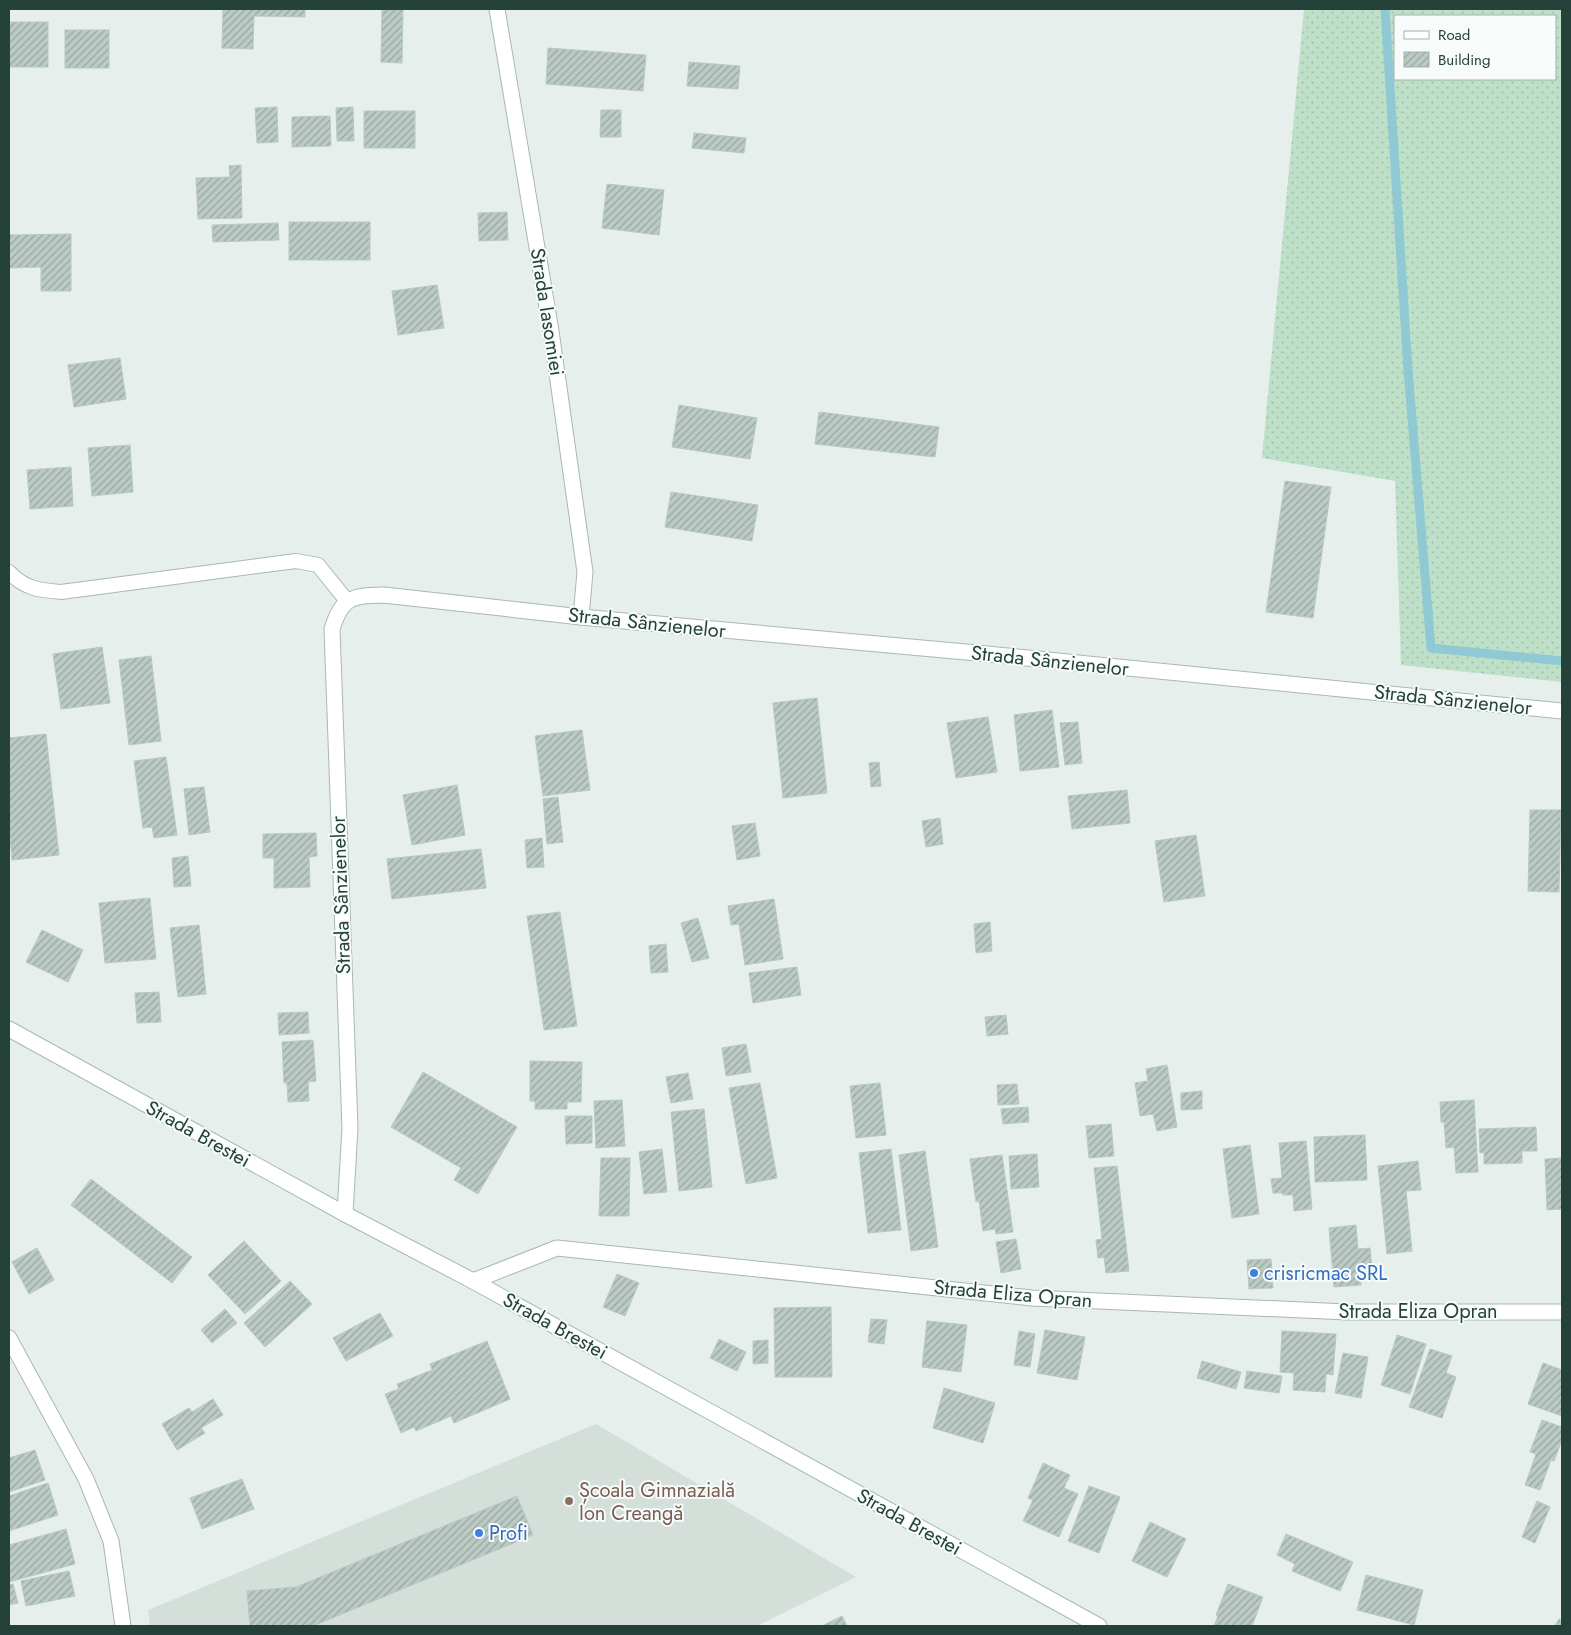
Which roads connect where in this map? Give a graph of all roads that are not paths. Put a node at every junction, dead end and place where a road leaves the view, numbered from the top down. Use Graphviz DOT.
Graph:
graph roads {
  1 [pos="498,9"];
  2 [pos="9,572"];
  3 [pos="347,601"];
  4 [pos="581,617"];
  5 [pos="1562,711"];
  6 [pos="9,1029"];
  7 [pos="345,1214"];
  8 [pos="473,1281"];
  9 [pos="1562,1312"];
  10 [pos="9,1338"];
  11 [pos="123,1626"];
  12 [pos="1099,1626"];
  1 -- 4 [label="street, Strada Iasomiei"];
  2 -- 3 [label="lane"];
  3 -- 4 [label="street, Strada Sânzienelor"];
  3 -- 7 [label="street, Strada Sânzienelor"];
  4 -- 5 [label="street, Strada Sânzienelor"];
  6 -- 7 [label="street, Strada Brestei"];
  7 -- 8 [label="street, Strada Brestei"];
  8 -- 9 [label="street, Strada Eliza Opran"];
  8 -- 12 [label="street, Strada Brestei"];
  10 -- 11 [label="street"];
}
